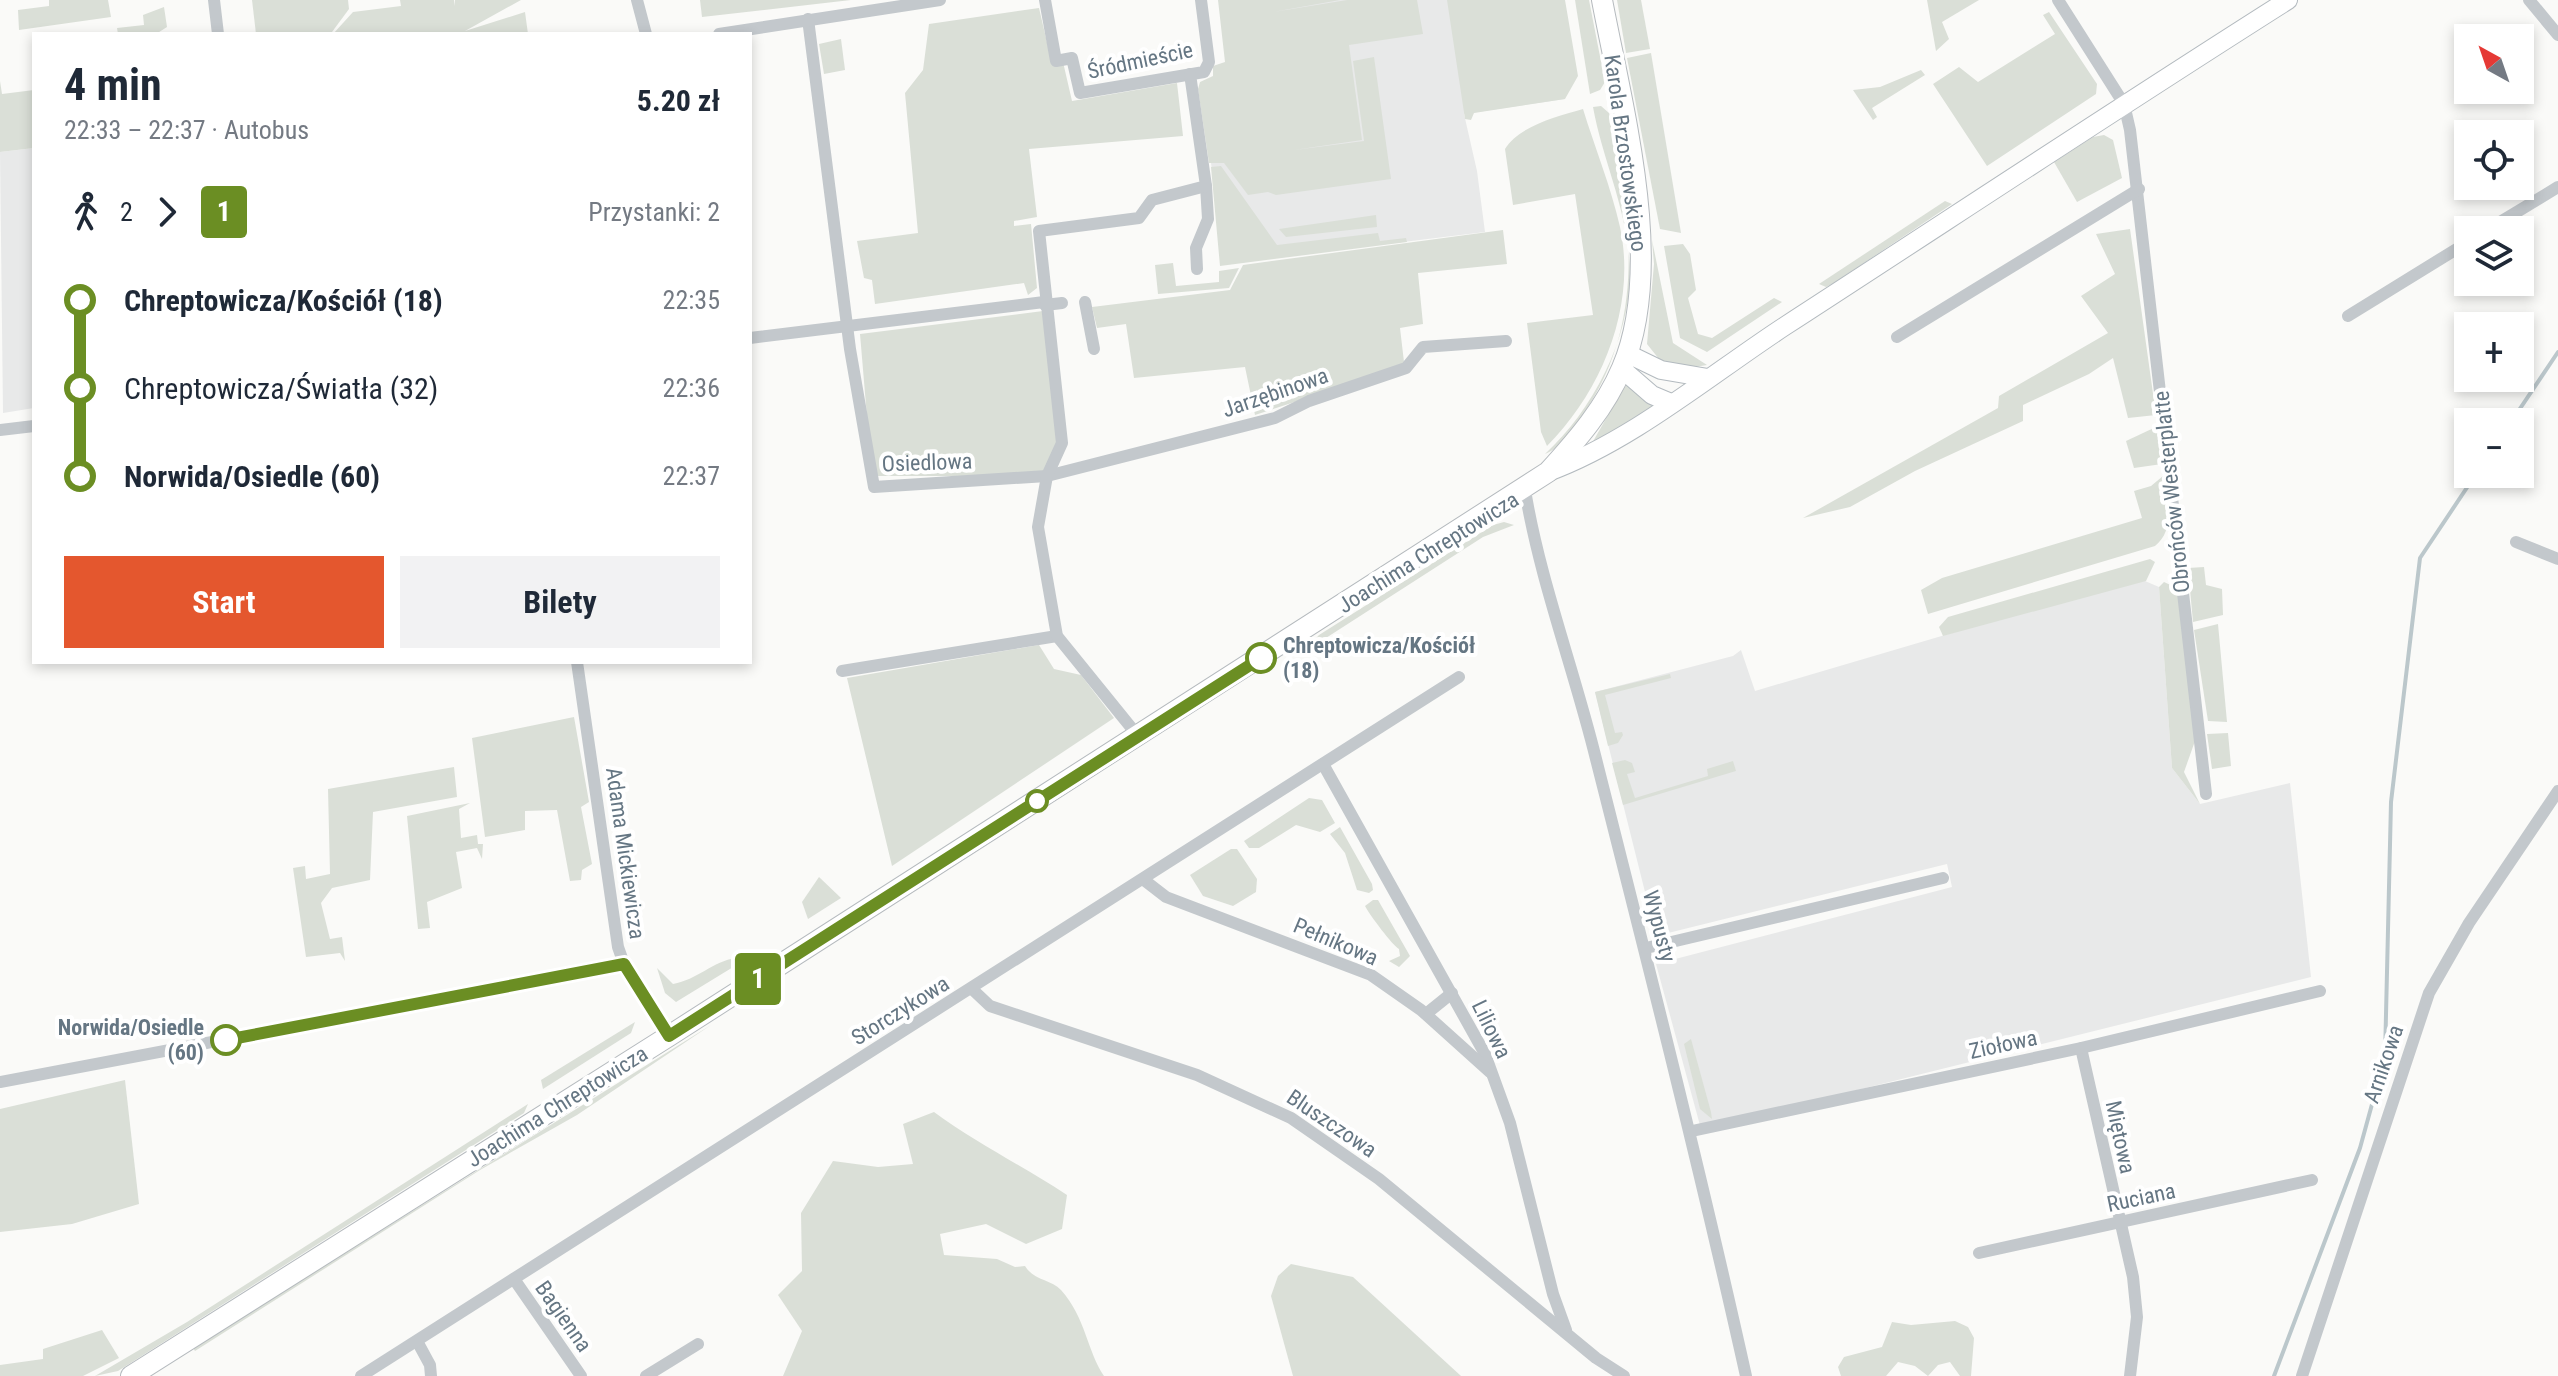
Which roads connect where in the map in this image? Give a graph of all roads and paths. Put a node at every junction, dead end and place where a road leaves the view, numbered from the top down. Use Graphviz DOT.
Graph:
graph roads {
  1 [pos="214,0"];
  2 [pos="637,0"];
  3 [pos="940,0"];
  4 [pos="1045,0"];
  5 [pos="1201,0"];
  6 [pos="1602,0"];
  7 [pos="2058,0"];
  8 [pos="2288,0"];
  9 [pos="2529,0"];
  10 [pos="808,19"];
  11 [pos="218,32"];
  12 [pos="645,32"];
  13 [pos="731,32"];
  14 [pos="2558,35"];
  15 [pos="1190,74"];
  16 [pos="2124,104"];
  17 [pos="1206,186"];
  18 [pos="2558,187"];
  19 [pos="2139,189"];
  20 [pos="2510,216"];
  21 [pos="1037,217"];
  22 [pos="1039,231"];
  23 [pos="2454,251"];
  24 [pos="1197,269"];
  25 [pos="1085,302"];
  26 [pos="1044,303"];
  27 [pos="1062,303"];
  28 [pos="2348,316"];
  29 [pos="848,325"];
  30 [pos="1897,337"];
  31 [pos="752,338"];
  32 [pos="1506,341"];
  33 [pos="1094,349"];
  34 [pos="1625,361"];
  35 [pos="1708,378"];
  36 [pos="1671,403"];
  37 [pos="32,426"];
  38 [pos="0,430"];
  39 [pos="1548,472"];
  40 [pos="1047,476"];
  41 [pos="1525,490"];
  42 [pos="2516,542"];
  43 [pos="2558,559"];
  44 [pos="1057,636"];
  45 [pos="577,664"];
  46 [pos="842,671"];
  47 [pos="1459,677"];
  48 [pos="1138,736"];
  49 [pos="1323,764"];
  50 [pos="2558,791"];
  51 [pos="2206,794"];
  52 [pos="1943,878"];
  53 [pos="1144,880"];
  54 [pos="1646,948"];
  55 [pos="624,964"];
  56 [pos="972,989"];
  57 [pos="2320,991"];
  58 [pos="1452,993"];
  59 [pos="1426,1014"];
  60 [pos="669,1036"];
  61 [pos="2081,1048"];
  62 [pos="1492,1074"];
  63 [pos="0,1082"];
  64 [pos="1692,1131"];
  65 [pos="2312,1180"];
  66 [pos="2120,1222"];
  67 [pos="1979,1253"];
  68 [pos="514,1279"];
  69 [pos="1569,1336"];
  70 [pos="417,1341"];
  71 [pos="698,1344"];
  72 [pos="131,1376"];
  73 [pos="361,1376"];
  74 [pos="431,1376"];
  75 [pos="581,1376"];
  76 [pos="646,1376"];
  77 [pos="1624,1376"];
  78 [pos="1746,1376"];
  79 [pos="2130,1376"];
  80 [pos="2302,1376"];
  1 -- 11 [label="street"];
  2 -- 12 [label="street"];
  3 -- 10 [label="street"];
  4 -- 15 [label="street, Śródmieście"];
  5 -- 15 [label="street, Śródmieście"];
  6 -- 34 [label="main road, Karola Brzostowskiego"];
  7 -- 16 [label="street, Obrońców Westerplatte"];
  8 -- 16 [label="main road"];
  9 -- 14 [label="street"];
  10 -- 13 [label="street"];
  10 -- 29 [label="street, Osiedlowa"];
  15 -- 17 [label="street"];
  16 -- 19 [label="street, Obrońców Westerplatte"];
  16 -- 35 [label="main road"];
  17 -- 22 [label="street"];
  17 -- 24 [label="street"];
  18 -- 20 [label="street"];
  19 -- 30 [label="street"];
  19 -- 51 [label="street, Obrońców Westerplatte"];
  21 -- 22 [label="street"];
  22 -- 26 [label="street"];
  23 -- 28 [label="street"];
  25 -- 33 [label="street"];
  26 -- 27 [label="street"];
  26 -- 29 [label="street"];
  26 -- 40 [label="street"];
  29 -- 31 [label="street"];
  29 -- 40 [label="street, Osiedlowa"];
  32 -- 40 [label="street, Jarzębinowa"];
  34 -- 35 [label="main road"];
  34 -- 36 [label="main road"];
  34 -- 39 [label="main road, Joachima Chreptowicza"];
  35 -- 36 [label="main road"];
  36 -- 39 [label="main road"];
  37 -- 38 [label="street"];
  39 -- 41 [label="main road, Joachima Chreptowicza"];
  40 -- 44 [label="street"];
  41 -- 48 [label="main road, Joachima Chreptowicza"];
  41 -- 54 [label="street, Wypusty"];
  42 -- 43 [label="street"];
  44 -- 46 [label="street"];
  44 -- 48 [label="street"];
  45 -- 55 [label="street, Adama Mickiewicza"];
  47 -- 49 [label="street, Storczykowa"];
  48 -- 60 [label="main road, Joachima Chreptowicza"];
  49 -- 53 [label="street, Storczykowa"];
  49 -- 58 [label="street, Liliowa"];
  50 -- 80 [label="street, Arnikowa"];
  52 -- 54 [label="street"];
  53 -- 56 [label="street, Storczykowa"];
  53 -- 59 [label="street, Pełnikowa"];
  54 -- 64 [label="street, Wypusty"];
  55 -- 60 [label="street, Adama Mickiewicza"];
  55 -- 63 [label="street"];
  56 -- 68 [label="street, Storczykowa"];
  56 -- 69 [label="street, Bluszczowa"];
  57 -- 61 [label="street, Ziołowa"];
  58 -- 59 [label="street"];
  58 -- 62 [label="street, Liliowa"];
  59 -- 62 [label="street, Pełnikowa"];
  60 -- 72 [label="main road, Joachima Chreptowicza"];
  61 -- 64 [label="street, Ziołowa"];
  61 -- 66 [label="street, Miętowa"];
  62 -- 69 [label="street, Liliowa"];
  64 -- 78 [label="street, Wypusty"];
  65 -- 66 [label="street, Ruciana"];
  66 -- 67 [label="street, Ruciana"];
  66 -- 79 [label="street, Miętowa"];
  68 -- 70 [label="street, Storczykowa"];
  68 -- 75 [label="street, Bagienna"];
  69 -- 77 [label="street, Bluszczowa"];
  70 -- 73 [label="street, Storczykowa"];
  70 -- 74 [label="street"];
  71 -- 76 [label="street"];
}
